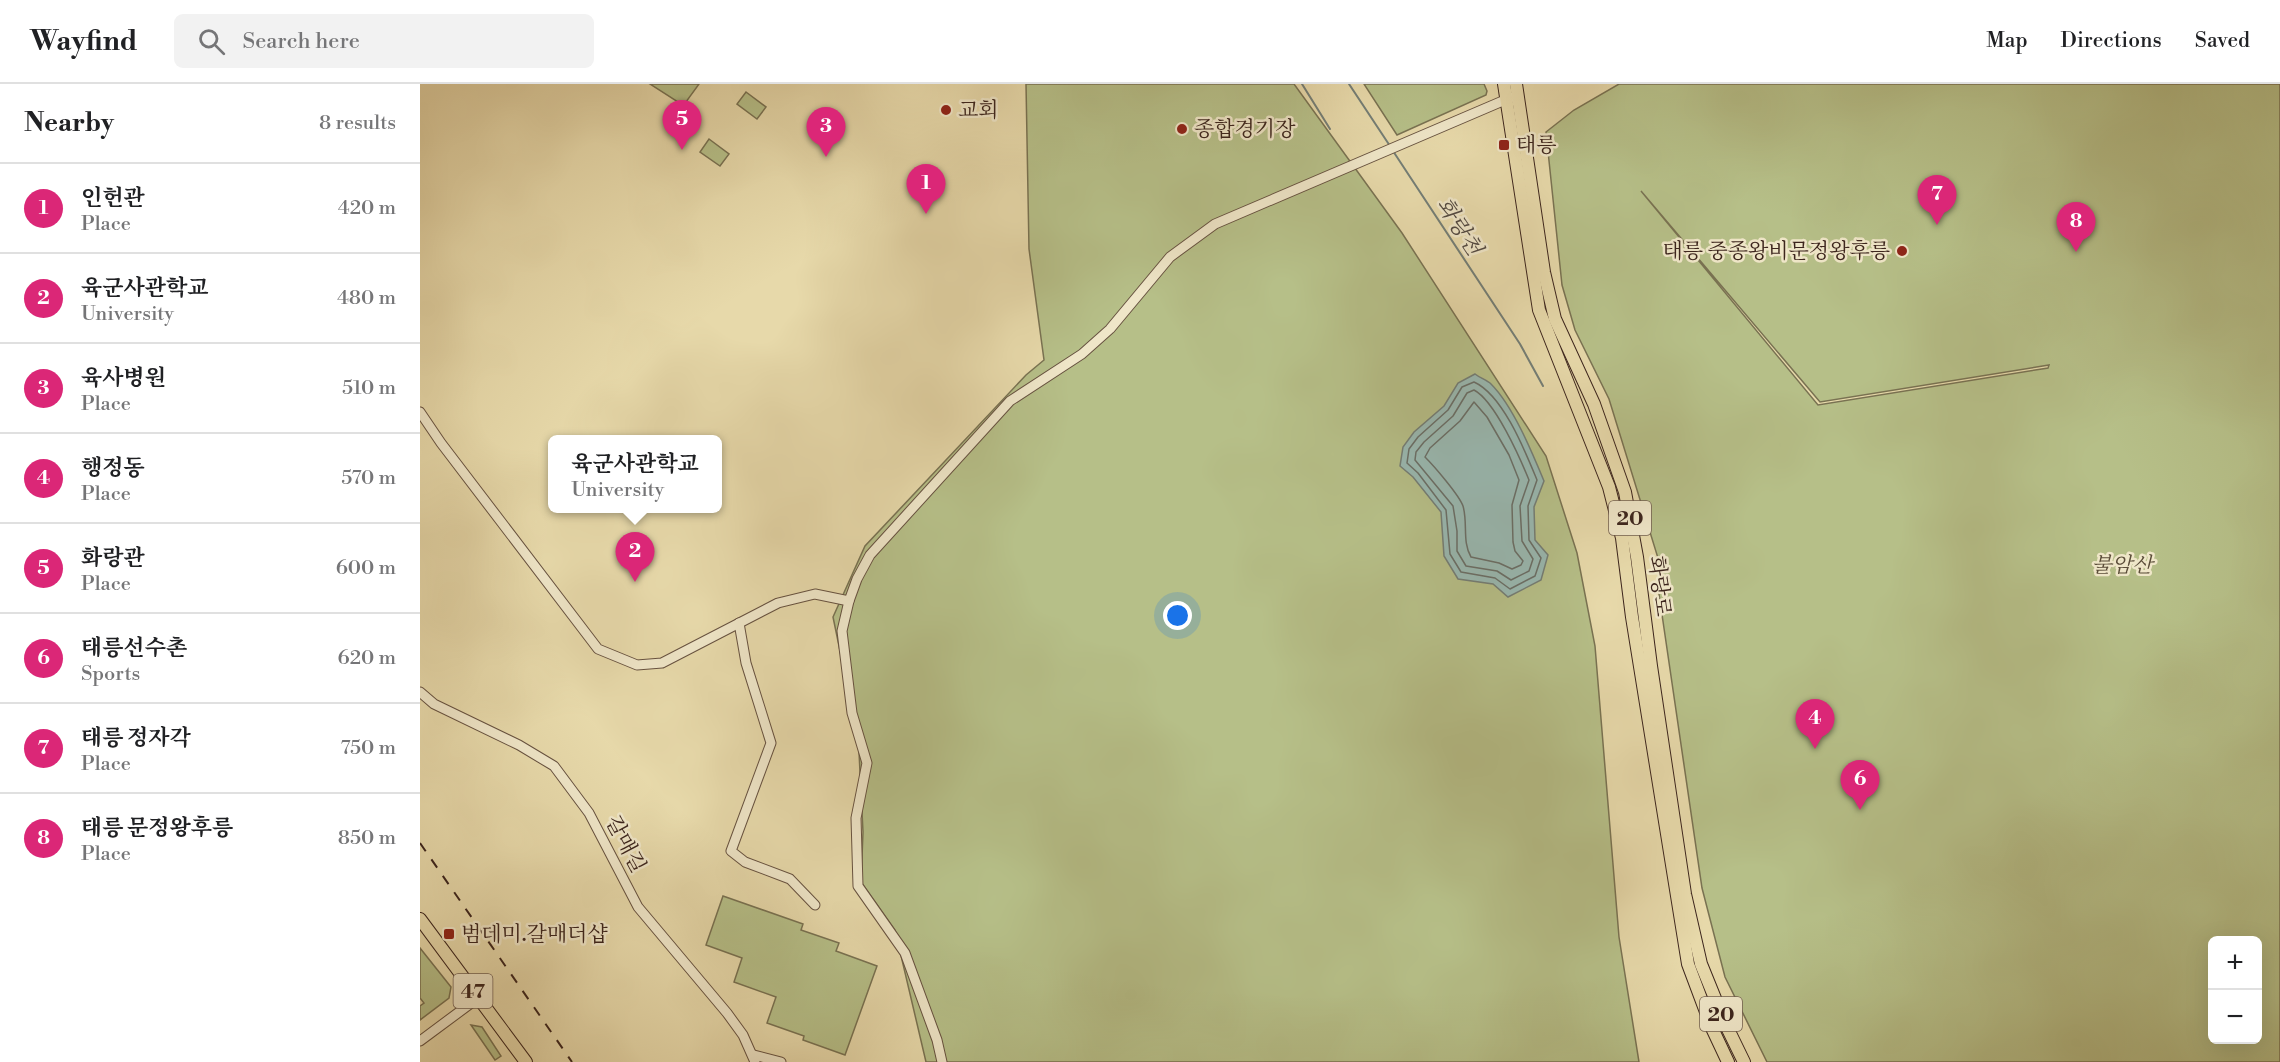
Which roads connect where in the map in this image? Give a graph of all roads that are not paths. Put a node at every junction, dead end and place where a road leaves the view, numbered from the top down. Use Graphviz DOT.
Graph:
graph roads {
  1 [pos="1504,84"];
  2 [pos="1514,93"];
  3 [pos="420,412"];
  4 [pos="849,601"];
  5 [pos="738,623"];
  6 [pos="420,692"];
  7 [pos="815,905"];
  8 [pos="420,919"];
  9 [pos="478,998"];
  10 [pos="420,1041"];
  11 [pos="754,1058"];
  12 [pos="526,1062"];
  13 [pos="781,1062"];
  14 [pos="942,1062"];
  15 [pos="1730,1062"];
  16 [pos="1744,1062"];
  1 -- 2 [label="main road, 화랑로 / 20"];
  2 -- 4 [label="street"];
  2 -- 15 [label="main road, 화랑로 / 20"];
  2 -- 16 [label="main road, 화랑로 / 20"];
  3 -- 5 [label="street"];
  4 -- 5 [label="street"];
  4 -- 14 [label="street"];
  5 -- 7 [label="street"];
  6 -- 11 [label="street, 갈매길"];
  8 -- 9 [label="main road, 47"];
  9 -- 10 [label="street"];
  9 -- 12 [label="main road, 47"];
  11 -- 13 [label="street"];
}
